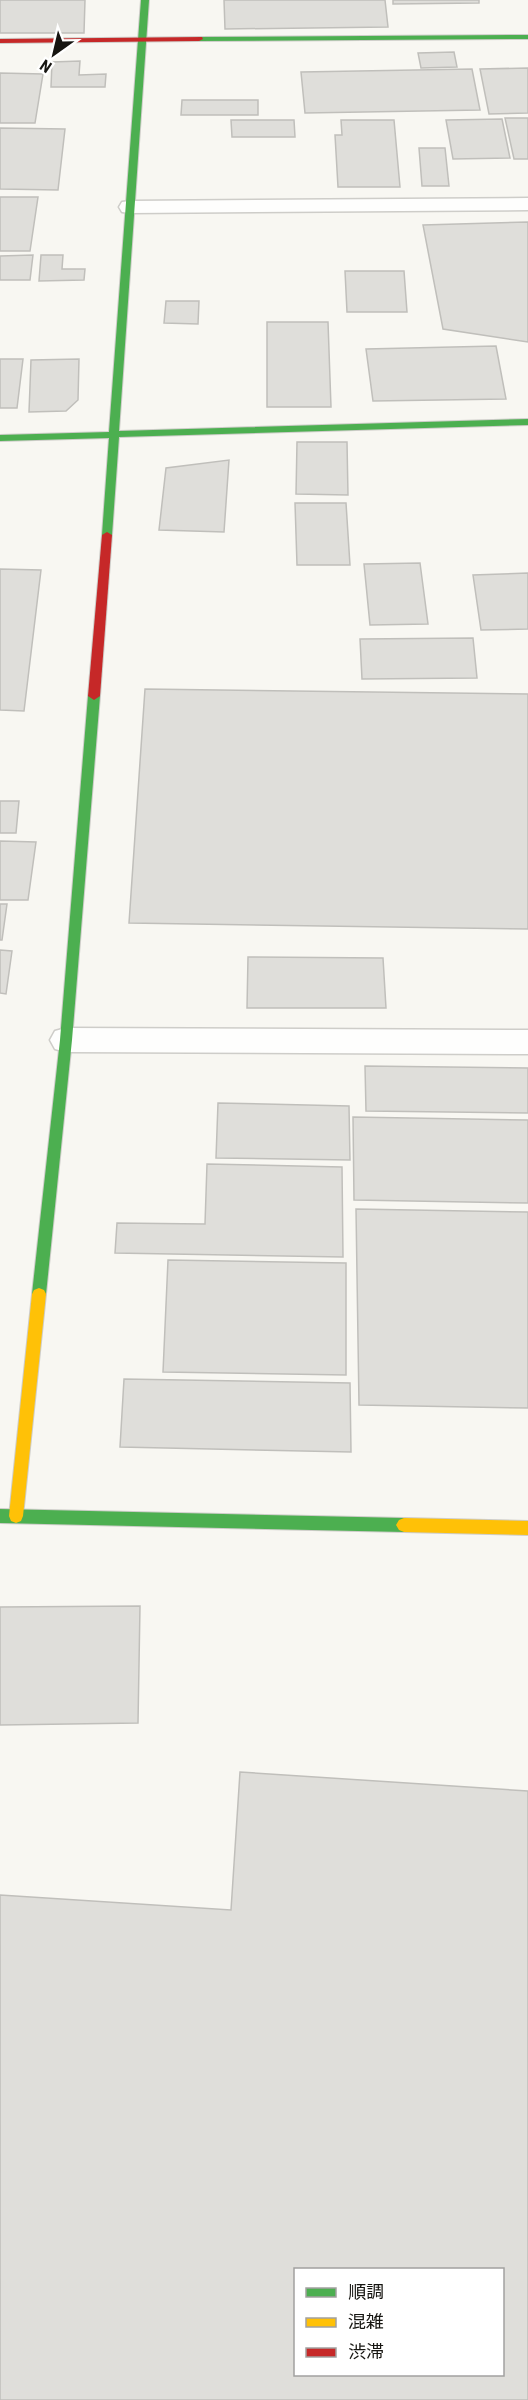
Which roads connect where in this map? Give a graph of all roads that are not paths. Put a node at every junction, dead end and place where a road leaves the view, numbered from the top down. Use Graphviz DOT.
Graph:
graph roads {
  1 [pos="145,0"];
  2 [pos="528,37"];
  3 [pos="141,39"];
  4 [pos="0,41"];
  5 [pos="528,204"];
  6 [pos="130,207"];
  7 [pos="528,422"];
  8 [pos="115,434"];
  9 [pos="0,438"];
  10 [pos="66,1040"];
  11 [pos="528,1042"];
  12 [pos="0,1516"];
  13 [pos="16,1516"];
  14 [pos="528,1528"];
  1 -- 3 [label="street"];
  2 -- 3 [label="street"];
  3 -- 4 [label="street"];
  3 -- 6 [label="street"];
  5 -- 6 [label="street"];
  6 -- 8 [label="street"];
  7 -- 8 [label="street"];
  8 -- 9 [label="street"];
  8 -- 10 [label="street"];
  10 -- 11 [label="street"];
  10 -- 13 [label="street"];
  12 -- 13 [label="street"];
  13 -- 14 [label="street"];
}
